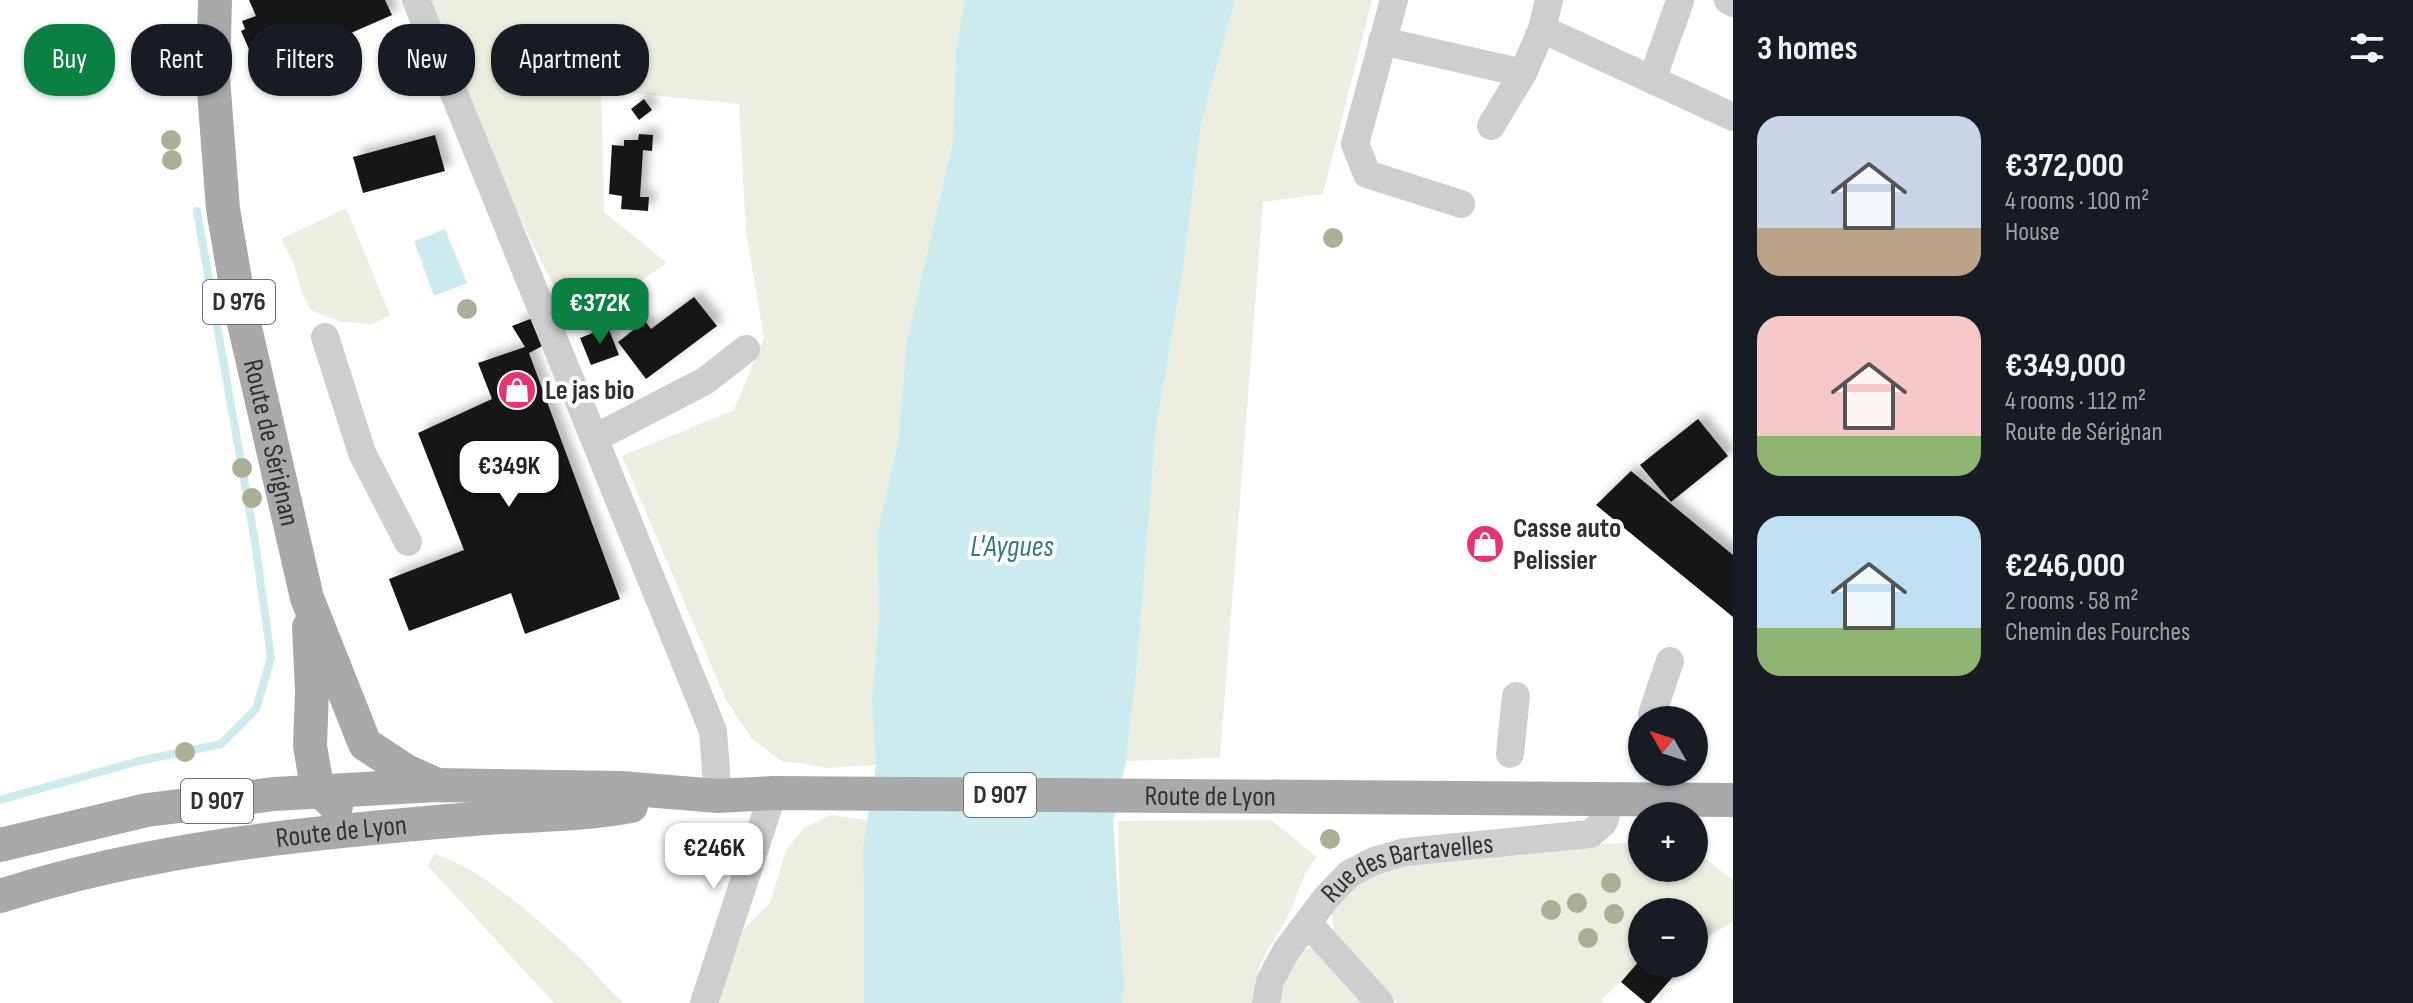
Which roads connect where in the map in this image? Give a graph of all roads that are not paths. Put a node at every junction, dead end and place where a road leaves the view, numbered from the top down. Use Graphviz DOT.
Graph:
graph roads {
  1 [pos="215,0"];
  2 [pos="416,0"];
  3 [pos="1394,0"];
  4 [pos="1549,0"];
  5 [pos="1684,0"];
  6 [pos="1542,29"];
  7 [pos="1382,41"];
  8 [pos="1523,73"];
  9 [pos="1652,80"];
  10 [pos="1733,117"];
  11 [pos="1491,126"];
  12 [pos="1461,204"];
  13 [pos="325,337"];
  14 [pos="746,349"];
  15 [pos="595,438"];
  16 [pos="408,542"];
  17 [pos="307,598"];
  18 [pos="1670,661"];
  19 [pos="1516,696"];
  20 [pos="1655,706"];
  21 [pos="365,744"];
  22 [pos="1510,754"];
  23 [pos="437,785"];
  24 [pos="773,793"];
  25 [pos="702,795"];
  26 [pos="334,796"];
  27 [pos="1610,799"];
  28 [pos="1733,800"];
  29 [pos="389,827"];
  30 [pos="298,836"];
  31 [pos="0,845"];
  32 [pos="0,896"];
  33 [pos="1308,923"];
  34 [pos="704,1003"];
  35 [pos="1266,1003"];
  36 [pos="1380,1003"];
  1 -- 17 [label="main road, Route de Sérignan / D 976"];
  2 -- 15 [label="street"];
  3 -- 7 [label="street"];
  4 -- 6 [label="street"];
  5 -- 9 [label="street"];
  6 -- 8 [label="street"];
  6 -- 9 [label="street"];
  7 -- 8 [label="street"];
  7 -- 12 [label="street"];
  8 -- 11 [label="street"];
  9 -- 10 [label="street"];
  13 -- 16 [label="street"];
  14 -- 15 [label="street"];
  15 -- 25 [label="street"];
  17 -- 21 [label="main road, Route de Sérignan / D 976"];
  17 -- 26 [label="main road, Route de Sérignan / D 976"];
  18 -- 20 [label="street"];
  19 -- 22 [label="street"];
  21 -- 23 [label="main road"];
  21 -- 26 [label="main road"];
  23 -- 25 [label="main road, Route de Lyon / D 907"];
  23 -- 26 [label="main road, Route de Lyon / D 907"];
  24 -- 25 [label="main road, Route de Lyon / D 907"];
  24 -- 27 [label="main road, Route de Lyon / D 907"];
  24 -- 34 [label="street"];
  25 -- 29 [label="main road, Route de Lyon / D 907"];
  26 -- 29 [label="main road"];
  26 -- 30 [label="main road"];
  26 -- 31 [label="main road, Route de Lyon / D 907"];
  27 -- 28 [label="main road, Route de Lyon / D 907"];
  27 -- 33 [label="street, Rue des Bartavelles"];
  29 -- 30 [label="main road, Route de Lyon / D 907"];
  30 -- 32 [label="main road, Route de Lyon / D 907"];
  33 -- 35 [label="street"];
  33 -- 36 [label="street, Rue des Bartavelles"];
}
